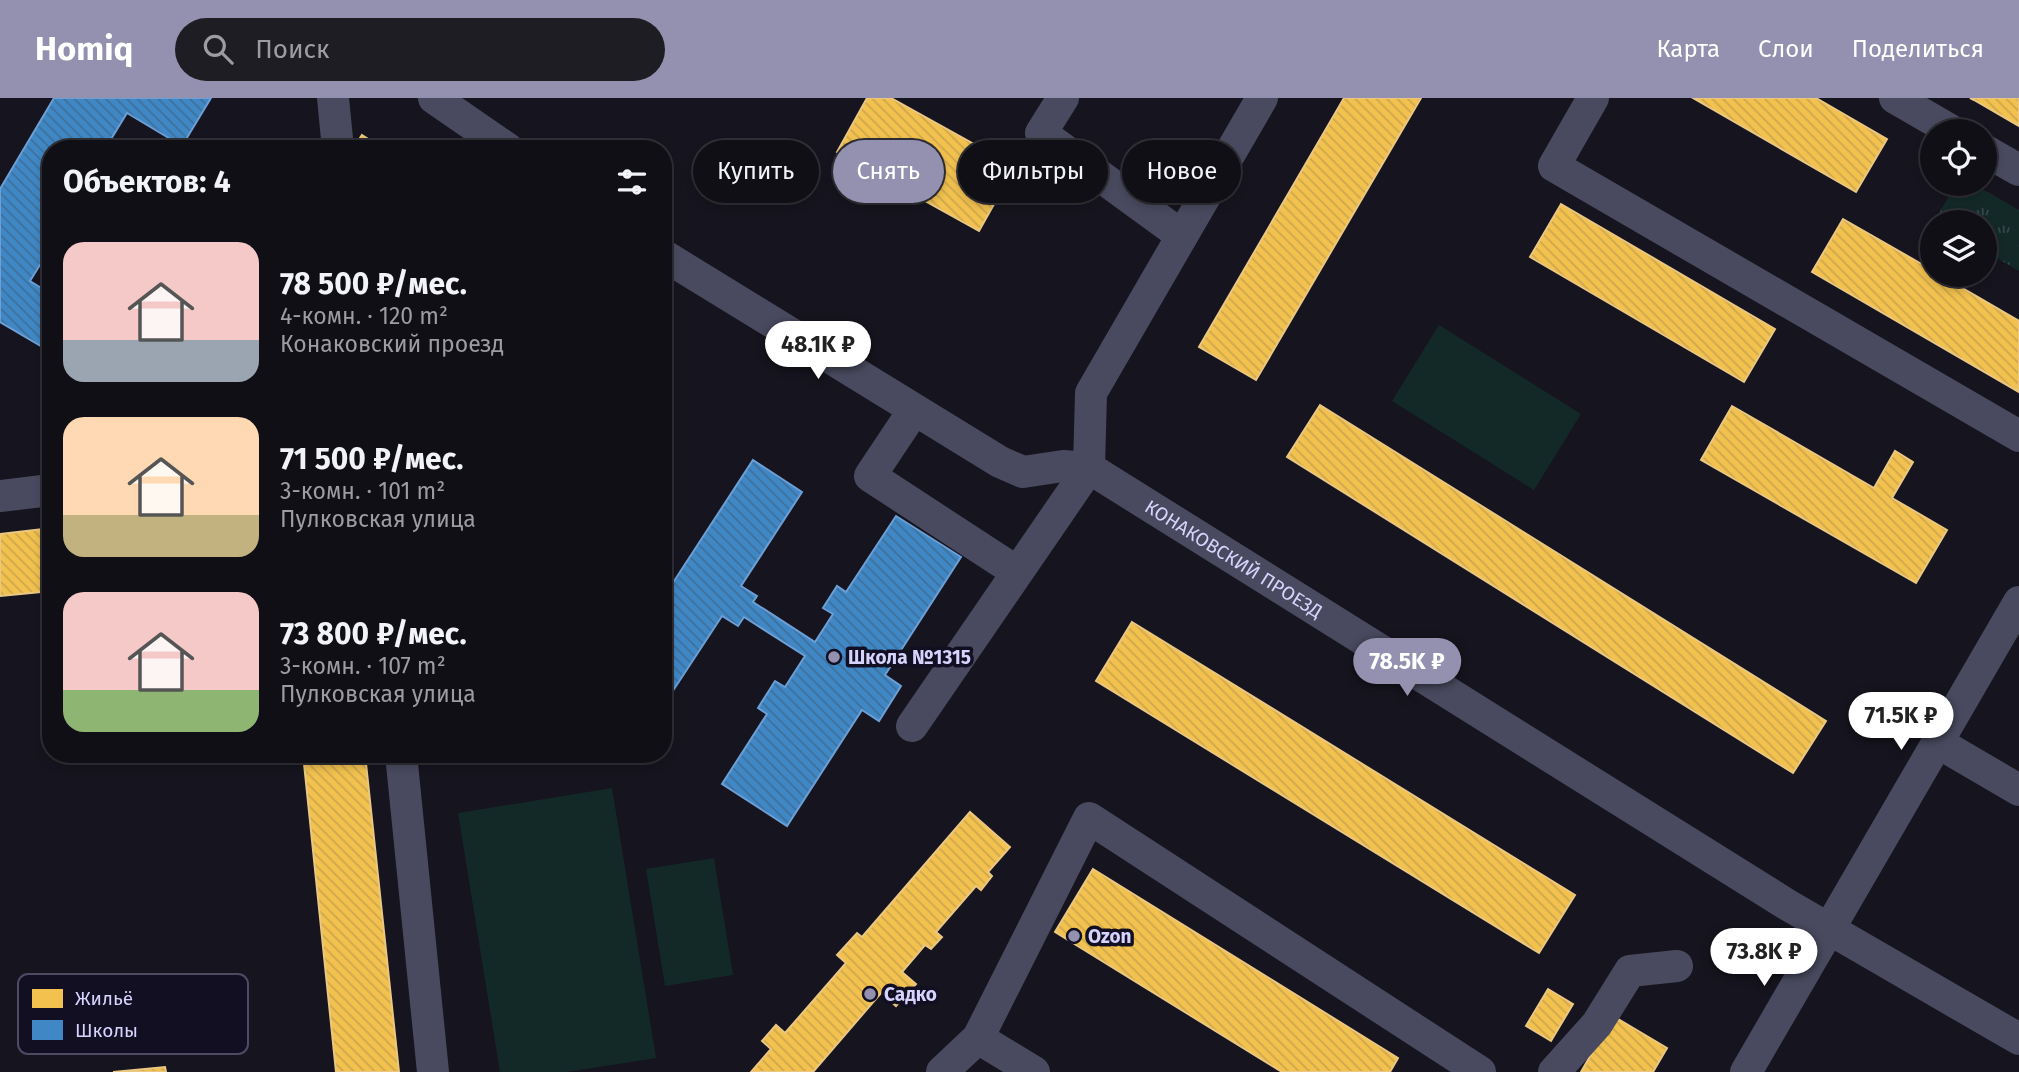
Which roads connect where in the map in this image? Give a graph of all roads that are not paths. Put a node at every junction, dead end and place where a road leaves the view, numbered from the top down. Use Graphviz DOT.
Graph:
graph roads {
  1 [pos="333,98"];
  2 [pos="434,98"];
  3 [pos="1063,98"];
  4 [pos="1262,98"];
  5 [pos="1593,98"];
  6 [pos="1895,98"];
  7 [pos="1931,119"];
  8 [pos="473,135"];
  9 [pos="337,140"];
  10 [pos="1997,157"];
  11 [pos="2019,170"];
  12 [pos="1181,234"];
  13 [pos="672,260"];
  14 [pos="914,410"];
  15 [pos="2019,436"];
  16 [pos="1089,468"];
  17 [pos="42,491"];
  18 [pos="0,496"];
  19 [pos="1017,572"];
  20 [pos="2019,602"];
  21 [pos="912,726"];
  22 [pos="1937,742"];
  23 [pos="402,763"];
  24 [pos="2019,790"];
  25 [pos="1828,930"];
  26 [pos="1677,966"];
  27 [pos="978,1038"];
  28 [pos="2019,1039"];
  29 [pos="1462,1067"];
  30 [pos="432,1072"];
  31 [pos="943,1072"];
  32 [pos="1034,1072"];
  33 [pos="1554,1072"];
  34 [pos="1745,1072"];
  1 -- 9 [label="street"];
  2 -- 8 [label="street"];
  3 -- 12 [label="street"];
  4 -- 12 [label="street"];
  5 -- 15 [label="street"];
  6 -- 7 [label="street"];
  10 -- 11 [label="street"];
  12 -- 16 [label="street"];
  13 -- 14 [label="street"];
  14 -- 16 [label="street"];
  14 -- 19 [label="street"];
  16 -- 19 [label="street"];
  16 -- 25 [label="street, КОНАКОВСКИЙ ПРОЕЗД"];
  17 -- 18 [label="street"];
  19 -- 21 [label="street"];
  20 -- 22 [label="street"];
  22 -- 24 [label="street"];
  22 -- 25 [label="street"];
  23 -- 30 [label="street"];
  25 -- 28 [label="street, КОНАКОВСКИЙ ПРОЕЗД"];
  25 -- 34 [label="street"];
  26 -- 33 [label="street"];
  27 -- 29 [label="street"];
  27 -- 31 [label="street"];
  27 -- 32 [label="street"];
}
